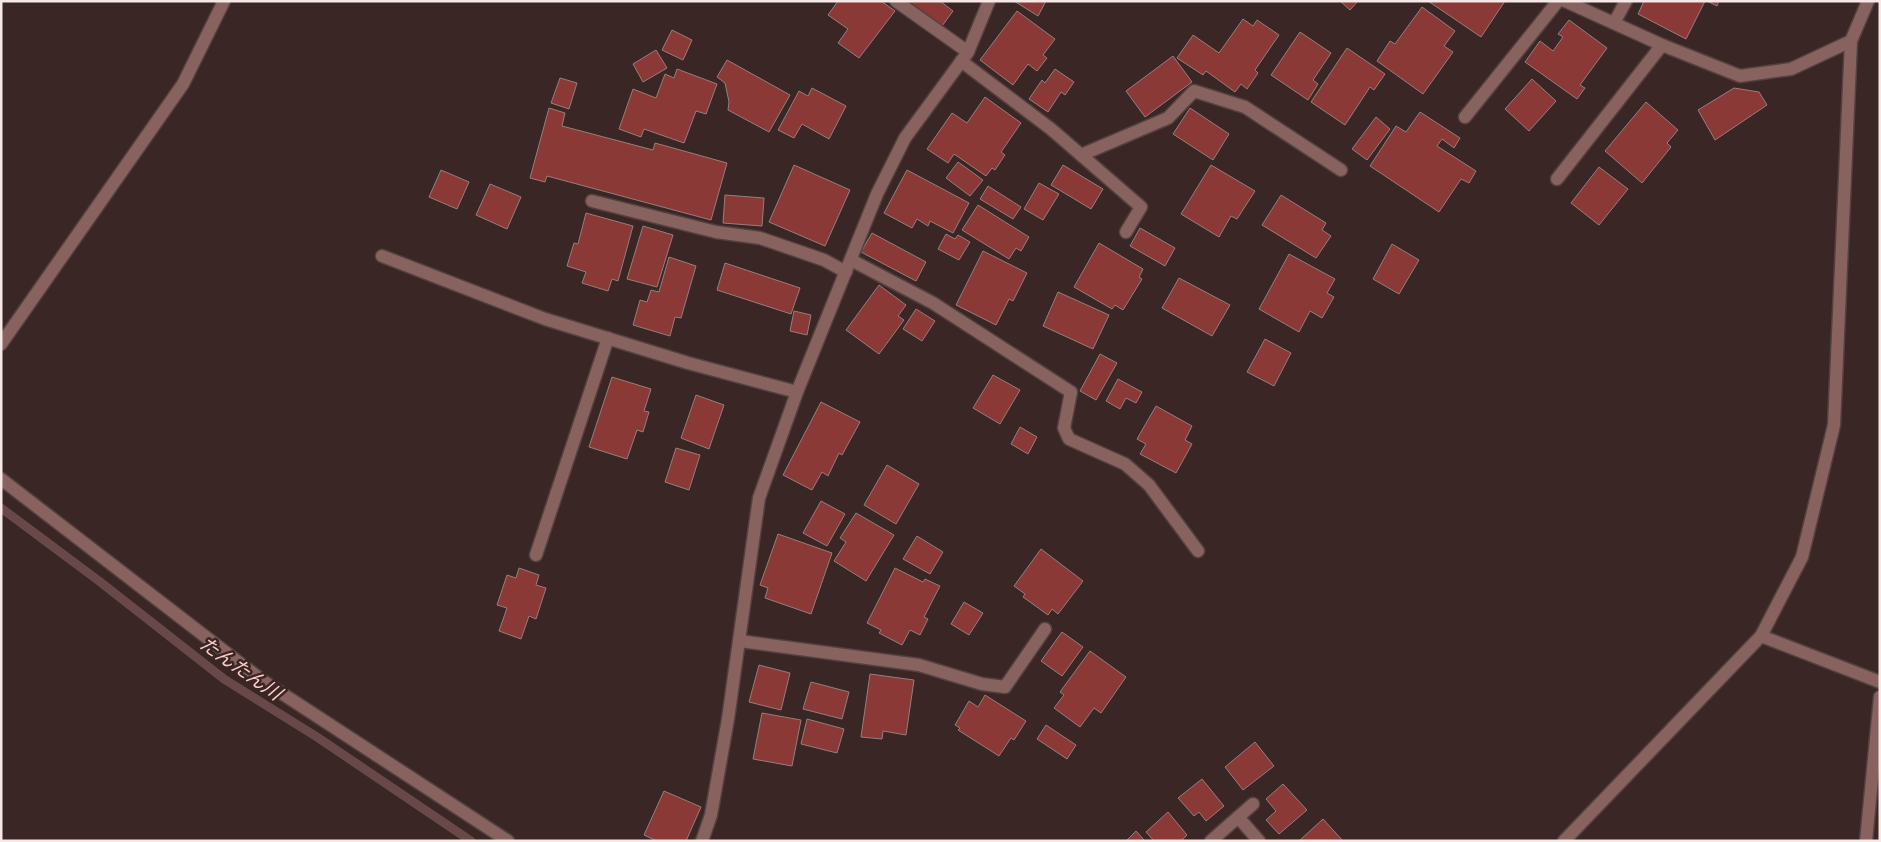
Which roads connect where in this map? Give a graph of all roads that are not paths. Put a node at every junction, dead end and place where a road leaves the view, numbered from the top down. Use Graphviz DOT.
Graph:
graph roads {
  1 [pos="224,1"];
  2 [pos="896,1"];
  3 [pos="989,1"];
  4 [pos="1558,1"];
  5 [pos="1565,1"];
  6 [pos="1626,1"];
  7 [pos="1868,1"];
  8 [pos="1614,23"];
  9 [pos="1851,41"];
  10 [pos="1662,45"];
  11 [pos="964,56"];
  12 [pos="1465,117"];
  13 [pos="1081,155"];
  14 [pos="1342,170"];
  15 [pos="1557,179"];
  16 [pos="592,201"];
  17 [pos="1126,232"];
  18 [pos="382,256"];
  19 [pos="851,260"];
  20 [pos="846,272"];
  21 [pos="608,338"];
  22 [pos="1,344"];
  23 [pos="797,392"];
  24 [pos="1,479"];
  25 [pos="1198,551"];
  26 [pos="536,555"];
  27 [pos="1045,629"];
  28 [pos="1761,636"];
  29 [pos="740,642"];
  30 [pos="1880,682"];
  31 [pos="1880,698"];
  32 [pos="1252,804"];
  33 [pos="1238,817"];
  34 [pos="508,841"];
  35 [pos="702,841"];
  36 [pos="1211,841"];
  37 [pos="1259,841"];
  38 [pos="1564,841"];
  39 [pos="1866,841"];
  1 -- 22 [label="street"];
  2 -- 11 [label="street"];
  3 -- 11 [label="street"];
  4 -- 12 [label="street"];
  5 -- 8 [label="street"];
  6 -- 8 [label="street"];
  7 -- 9 [label="street"];
  8 -- 10 [label="street"];
  9 -- 10 [label="street"];
  9 -- 28 [label="street"];
  10 -- 15 [label="street"];
  11 -- 13 [label="street"];
  11 -- 19 [label="street"];
  13 -- 14 [label="street"];
  13 -- 17 [label="street"];
  16 -- 20 [label="street"];
  18 -- 21 [label="street"];
  19 -- 20 [label="street"];
  19 -- 25 [label="street"];
  20 -- 23 [label="street"];
  21 -- 23 [label="street"];
  21 -- 26 [label="street"];
  23 -- 29 [label="street"];
  24 -- 34 [label="street"];
  27 -- 29 [label="street"];
  28 -- 30 [label="street"];
  28 -- 38 [label="street"];
  29 -- 35 [label="street"];
  31 -- 39 [label="street"];
  32 -- 33 [label="street"];
  33 -- 36 [label="street"];
  33 -- 37 [label="street"];
}
